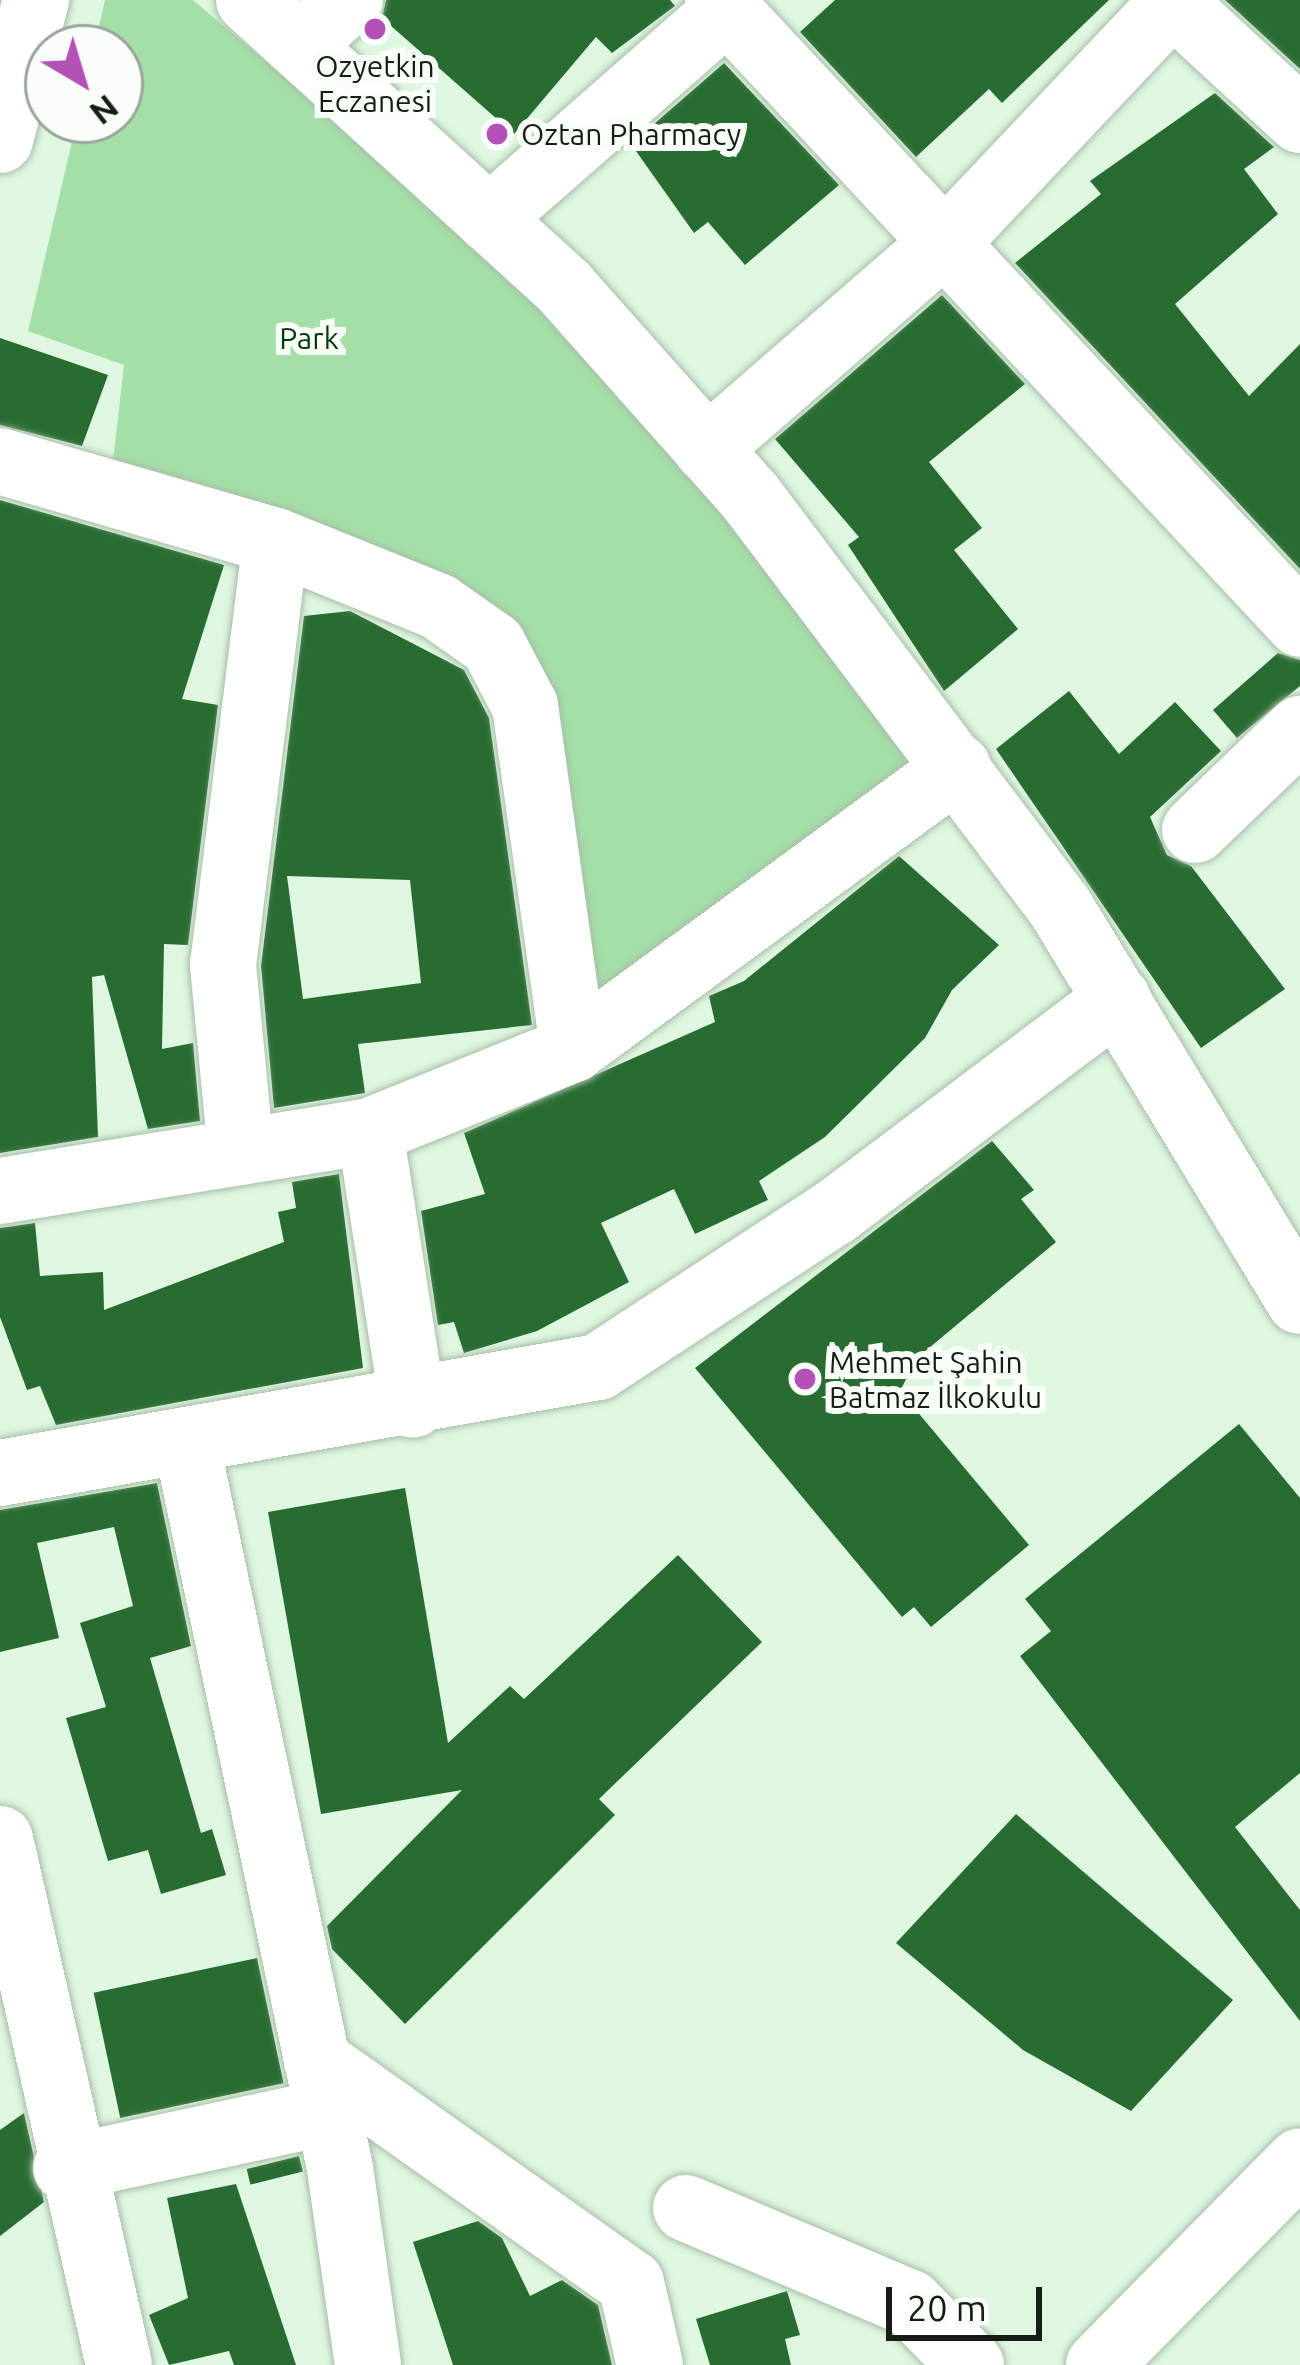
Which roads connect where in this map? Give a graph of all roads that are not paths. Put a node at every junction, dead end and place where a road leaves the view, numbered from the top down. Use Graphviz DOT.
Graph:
graph roads {
  1 [pos="36,0"];
  2 [pos="249,0"];
  3 [pos="350,0"];
  4 [pos="1173,1"];
  5 [pos="723,5"];
  6 [pos="299,45"];
  7 [pos="1300,121"];
  8 [pos="0,140"];
  9 [pos="489,219"];
  10 [pos="949,239"];
  11 [pos="707,449"];
  12 [pos="0,461"];
  13 [pos="276,541"];
  14 [pos="1300,624"];
  15 [pos="1300,730"];
  16 [pos="958,767"];
  17 [pos="1196,830"];
  18 [pos="1118,999"];
  19 [pos="573,1049"];
  20 [pos="370,1131"];
  21 [pos="241,1151"];
  22 [pos="0,1191"];
  23 [pos="1300,1301"];
  24 [pos="413,1405"];
  25 [pos="186,1441"];
  26 [pos="0,1473"];
  27 [pos="2,1856"];
  28 [pos="322,2086"];
  29 [pos="1300,2161"];
  30 [pos="67,2168"];
  31 [pos="686,2208"];
  32 [pos="1114,2360"];
  33 [pos="119,2365"];
  34 [pos="368,2365"];
  35 [pos="650,2365"];
  36 [pos="971,2365"];
  1 -- 8 [label="street"];
  2 -- 6 [label="street"];
  3 -- 6 [label="street"];
  4 -- 7 [label="street"];
  4 -- 10 [label="street"];
  5 -- 9 [label="street"];
  5 -- 10 [label="street"];
  6 -- 9 [label="street"];
  9 -- 11 [label="street"];
  10 -- 11 [label="street"];
  10 -- 14 [label="street"];
  11 -- 16 [label="street"];
  12 -- 13 [label="street"];
  13 -- 19 [label="street"];
  13 -- 21 [label="street"];
  15 -- 17 [label="street"];
  16 -- 18 [label="street"];
  16 -- 19 [label="street"];
  18 -- 23 [label="street"];
  18 -- 24 [label="street"];
  19 -- 20 [label="street"];
  20 -- 21 [label="street"];
  20 -- 24 [label="street"];
  21 -- 22 [label="street"];
  24 -- 25 [label="street"];
  25 -- 26 [label="street"];
  25 -- 28 [label="street"];
  27 -- 30 [label="street"];
  28 -- 30 [label="street"];
  28 -- 34 [label="street"];
  28 -- 35 [label="street"];
  29 -- 32 [label="street"];
  30 -- 33 [label="street"];
  31 -- 36 [label="street"];
}
